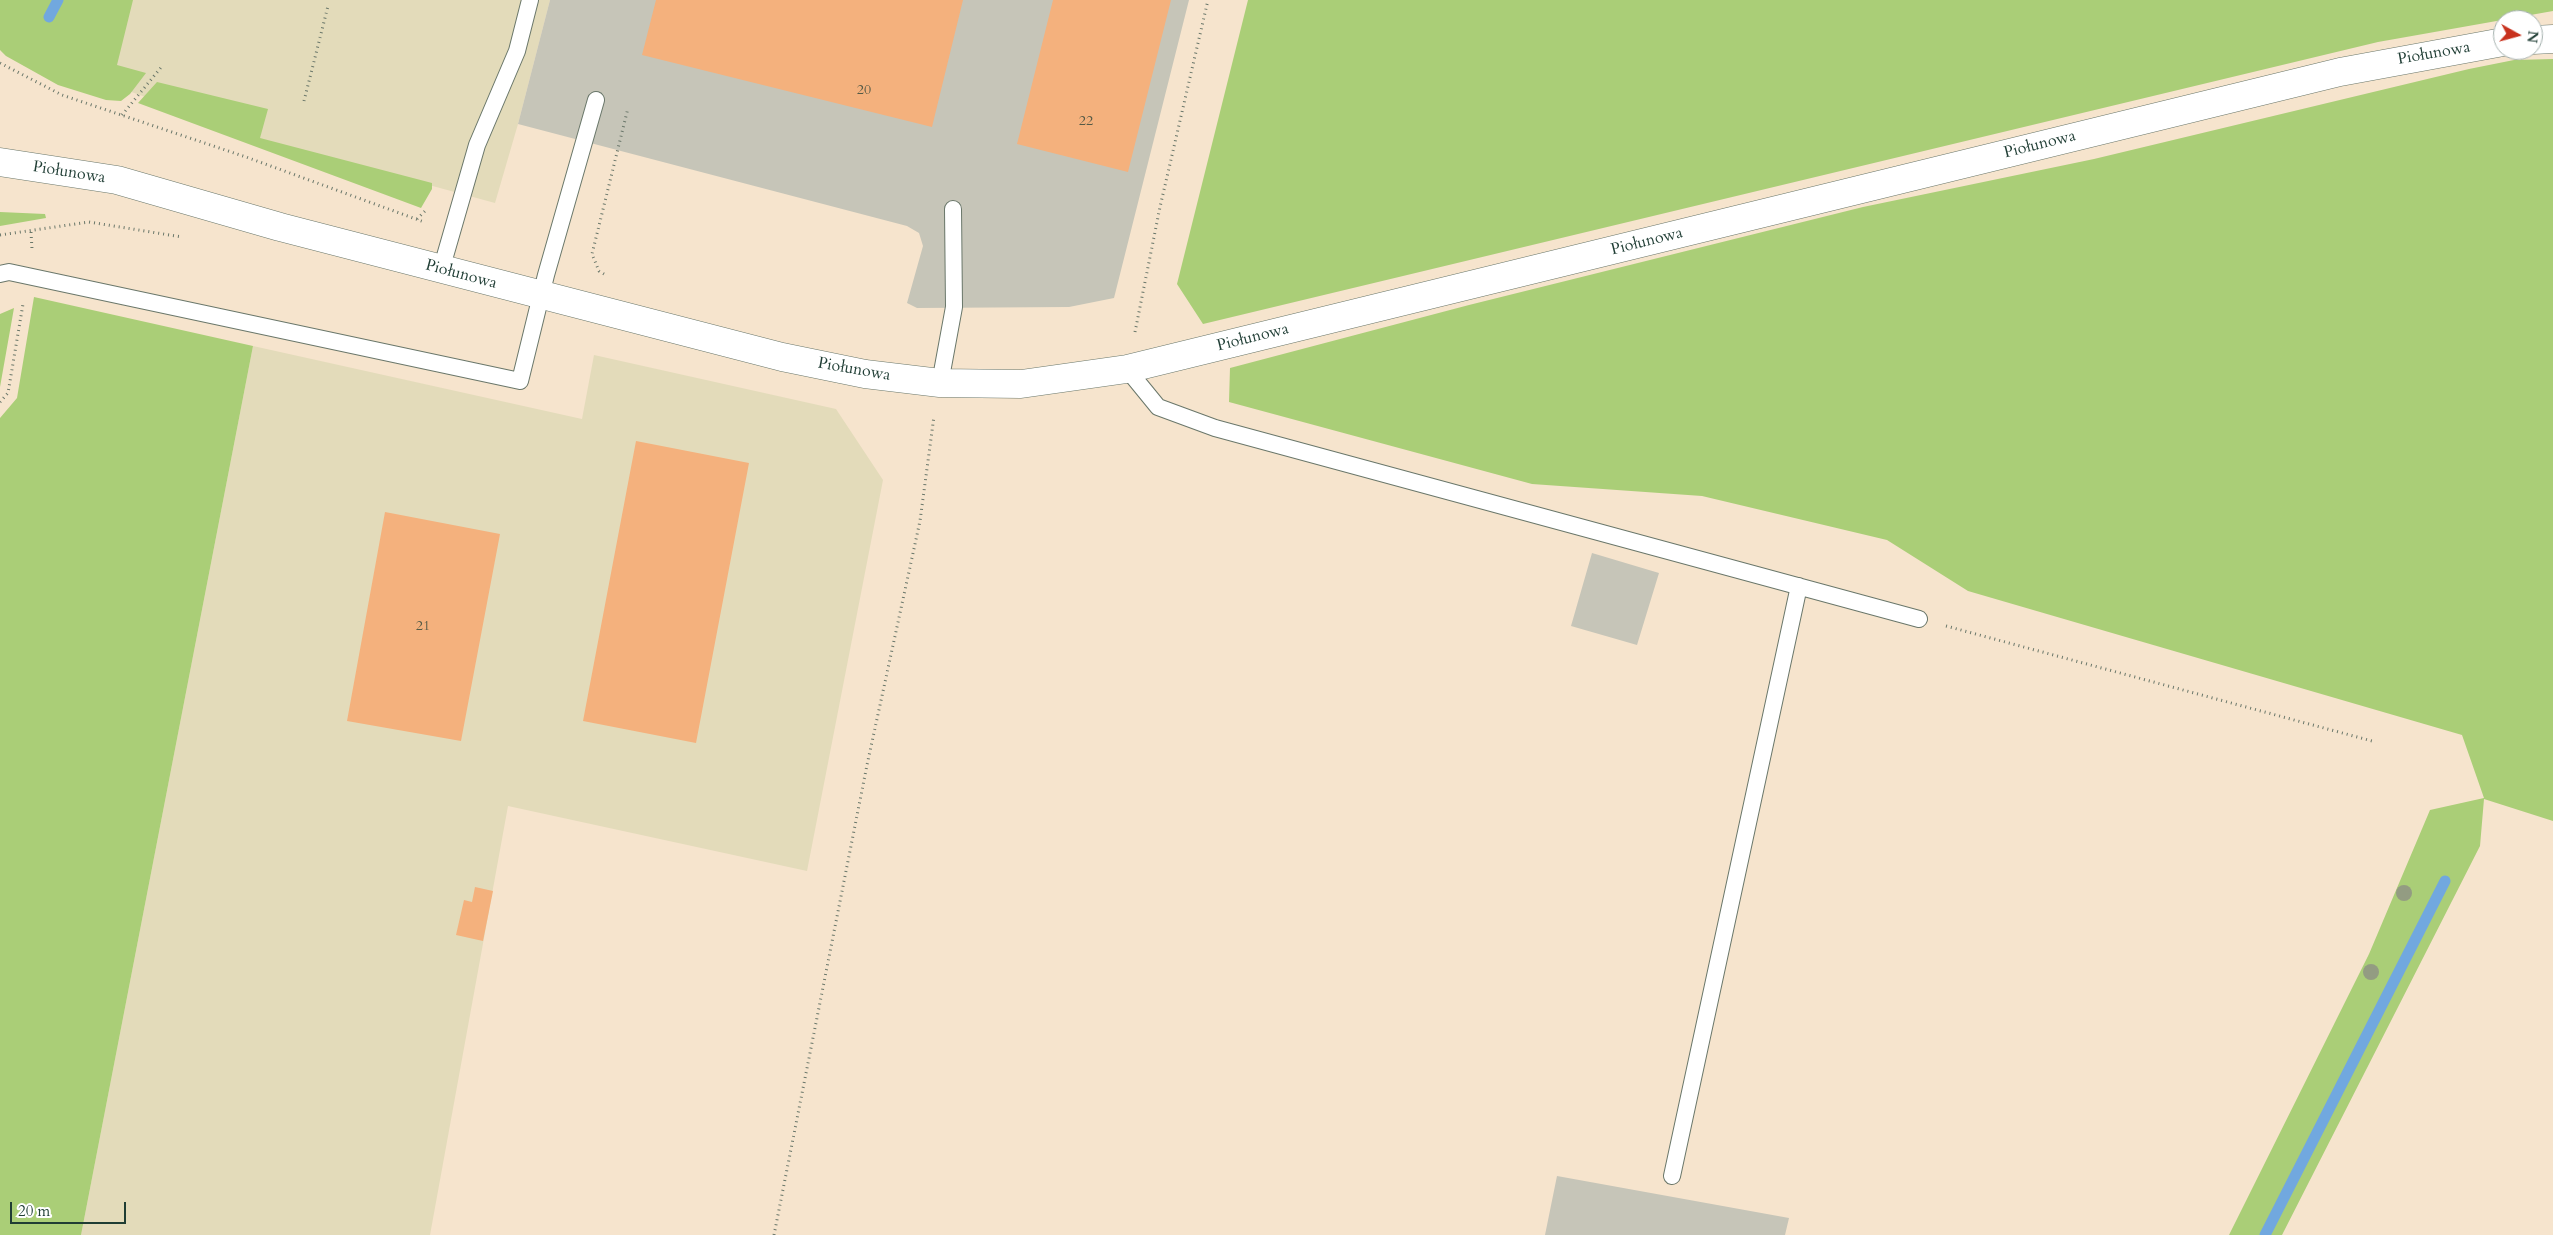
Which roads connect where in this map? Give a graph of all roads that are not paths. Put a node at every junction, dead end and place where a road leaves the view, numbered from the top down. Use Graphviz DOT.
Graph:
graph roads {
  1 [pos="530,0"];
  2 [pos="2493,44"];
  3 [pos="596,100"];
  4 [pos="0,162"];
  5 [pos="953,209"];
  6 [pos="441,270"];
  7 [pos="0,274"];
  8 [pos="541,296"];
  9 [pos="1127,370"];
  10 [pos="940,383"];
  11 [pos="1799,586"];
  12 [pos="1919,618"];
  13 [pos="1672,1176"];
  1 -- 6 [label="lane"];
  2 -- 9 [label="street, Piołunowa"];
  3 -- 8 [label="lane"];
  4 -- 6 [label="street, Piołunowa"];
  5 -- 10 [label="lane"];
  6 -- 8 [label="street, Piołunowa"];
  7 -- 8 [label="lane"];
  8 -- 10 [label="street, Piołunowa"];
  9 -- 10 [label="street, Piołunowa"];
  9 -- 11 [label="lane"];
  11 -- 12 [label="lane"];
  11 -- 13 [label="lane"];
}
